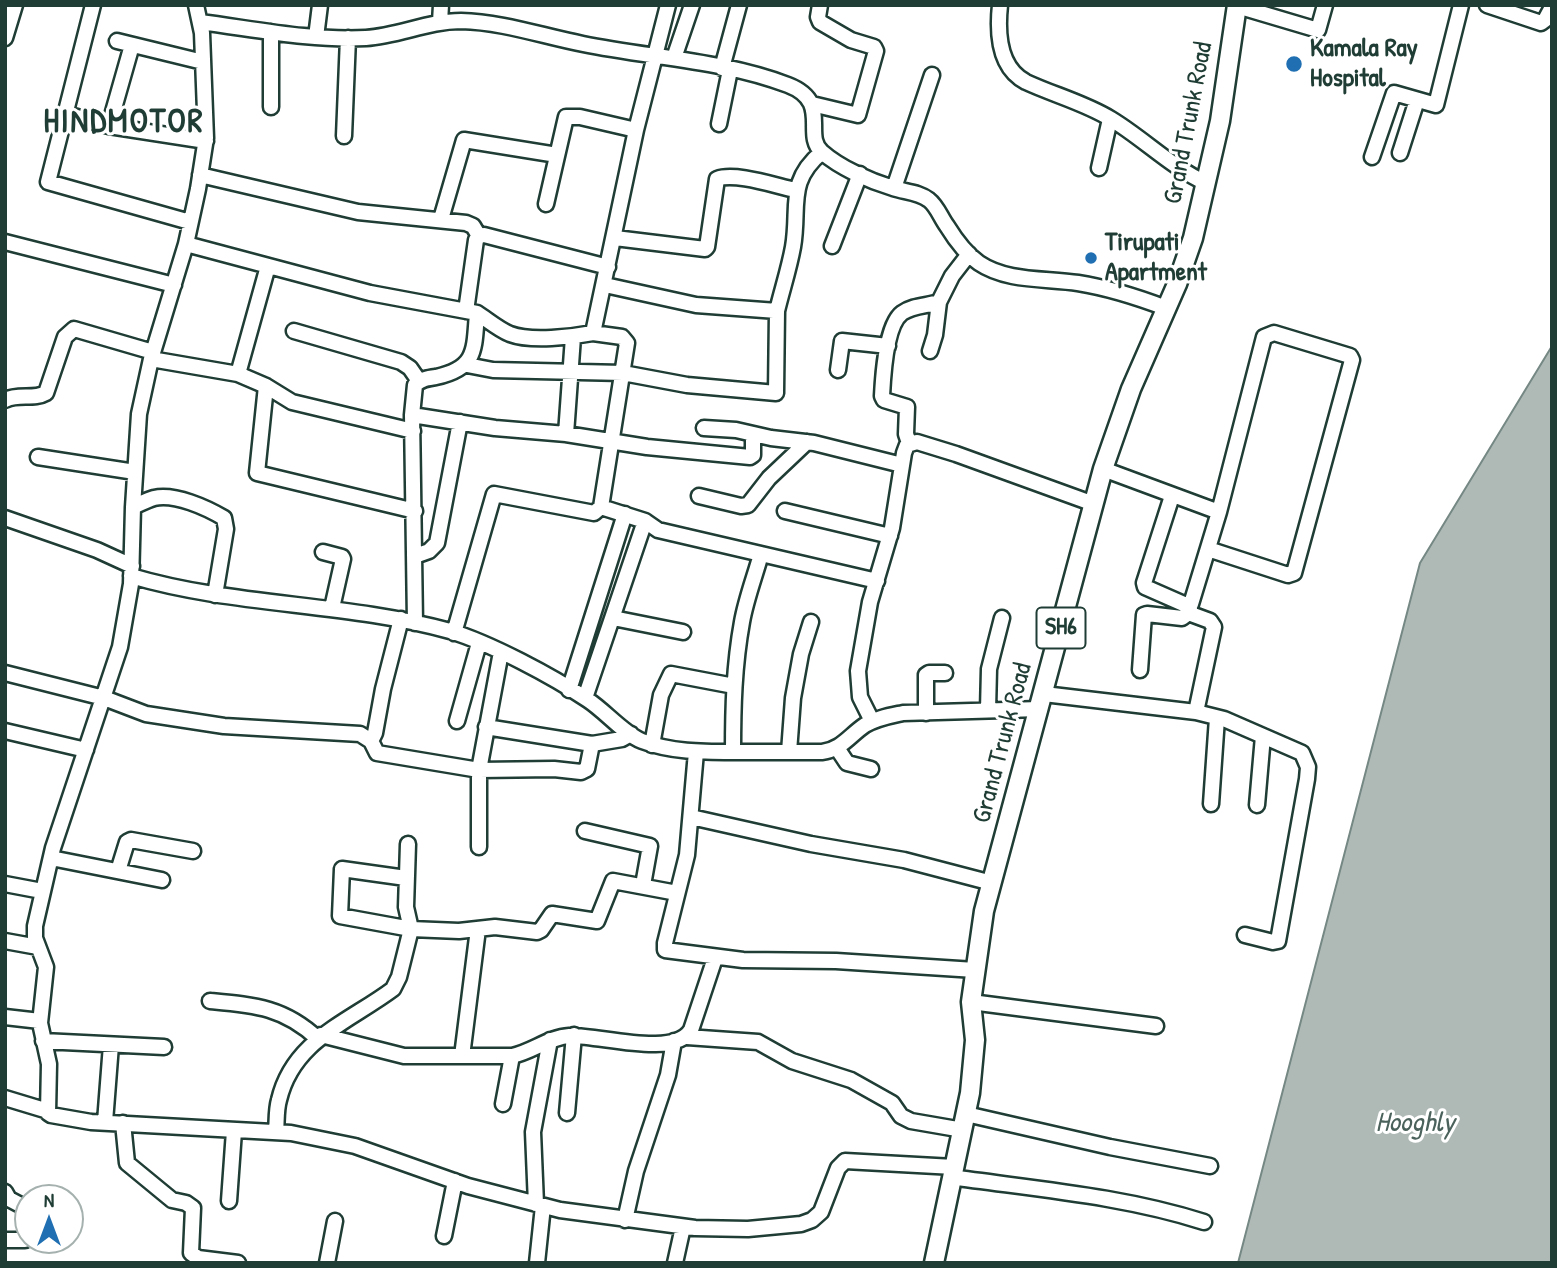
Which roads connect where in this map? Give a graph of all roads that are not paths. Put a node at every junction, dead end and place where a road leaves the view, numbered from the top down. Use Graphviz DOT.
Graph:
graph roads {
  1 [pos="16,5"];
  2 [pos="93,5"];
  3 [pos="320,5"];
  4 [pos="441,5"];
  5 [pos="668,5"];
  6 [pos="692,5"];
  7 [pos="739,5"];
  8 [pos="820,5"];
  9 [pos="1000,5"];
  10 [pos="1325,5"];
  11 [pos="1461,5"];
  12 [pos="1487,5"];
  13 [pos="1237,6"];
  14 [pos="1552,7"];
  15 [pos="195,10"];
  16 [pos="440,22"];
  17 [pos="271,32"];
  18 [pos="316,37"];
  19 [pos="5,38"];
  20 [pos="348,38"];
  21 [pos="117,41"];
  22 [pos="132,45"];
  23 [pos="654,55"];
  24 [pos="674,58"];
  25 [pos="203,62"];
  26 [pos="726,69"];
  27 [pos="932,75"];
  28 [pos="1417,100"];
  29 [pos="812,104"];
  30 [pos="271,107"];
  31 [pos="66,114"];
  32 [pos="1111,119"];
  33 [pos="719,124"];
  34 [pos="109,126"];
  35 [pos="636,130"];
  36 [pos="344,136"];
  37 [pos="205,141"];
  38 [pos="821,152"];
  39 [pos="1400,153"];
  40 [pos="556,155"];
  41 [pos="1372,157"];
  42 [pos="1099,168"];
  43 [pos="860,174"];
  44 [pos="200,175"];
  45 [pos="1206,183"];
  46 [pos="894,188"];
  47 [pos="796,190"];
  48 [pos="546,204"];
  49 [pos="441,219"];
  50 [pos="190,222"];
  51 [pos="479,236"];
  52 [pos="615,238"];
  53 [pos="5,242"];
  54 [pos="186,244"];
  55 [pos="831,246"];
  56 [pos="969,254"];
  57 [pos="268,266"];
  58 [pos="608,267"];
  59 [pos="174,285"];
  60 [pos="604,285"];
  61 [pos="939,302"];
  62 [pos="1166,308"];
  63 [pos="778,311"];
  64 [pos="472,312"];
  65 [pos="294,331"];
  66 [pos="593,333"];
  67 [pos="573,337"];
  68 [pos="888,346"];
  69 [pos="930,351"];
  70 [pos="152,356"];
  71 [pos="467,365"];
  72 [pos="838,370"];
  73 [pos="571,372"];
  74 [pos="623,373"];
  75 [pos="238,374"];
  76 [pos="419,381"];
  77 [pos="266,386"];
  78 [pos="5,400"];
  79 [pos="412,415"];
  80 [pos="460,422"];
  81 [pos="704,428"];
  82 [pos="413,431"];
  83 [pos="566,434"];
  84 [pos="754,434"];
  85 [pos="611,441"];
  86 [pos="807,442"];
  87 [pos="909,443"];
  88 [pos="38,457"];
  89 [pos="902,465"];
  90 [pos="1103,470"];
  91 [pos="135,472"];
  92 [pos="699,496"];
  93 [pos="1172,496"];
  94 [pos="1094,504"];
  95 [pos="133,507"];
  96 [pos="601,507"];
  97 [pos="415,511"];
  98 [pos="785,511"];
  99 [pos="1219,512"];
  100 [pos="625,514"];
  101 [pos="5,518"];
  102 [pos="645,521"];
  103 [pos="890,536"];
  104 [pos="1208,549"];
  105 [pos="323,552"];
  106 [pos="761,554"];
  107 [pos="415,556"];
  108 [pos="132,571"];
  109 [pos="877,581"];
  110 [pos="215,595"];
  111 [pos="332,608"];
  112 [pos="1189,608"];
  113 [pos="613,618"];
  114 [pos="1002,618"];
  115 [pos="408,621"];
  116 [pos="811,622"];
  117 [pos="454,632"];
  118 [pos="683,632"];
  119 [pos="479,643"];
  120 [pos="501,652"];
  121 [pos="1140,670"];
  122 [pos="5,673"];
  123 [pos="945,673"];
  124 [pos="734,686"];
  125 [pos="569,690"];
  126 [pos="104,698"];
  127 [pos="585,698"];
  128 [pos="1042,702"];
  129 [pos="988,710"];
  130 [pos="1196,712"];
  131 [pos="926,713"];
  132 [pos="1217,718"];
  133 [pos="457,720"];
  134 [pos="872,721"];
  135 [pos="486,727"];
  136 [pos="5,731"];
  137 [pos="631,734"];
  138 [pos="1262,736"];
  139 [pos="371,741"];
  140 [pos="592,744"];
  141 [pos="652,745"];
  142 [pos="837,748"];
  143 [pos="86,750"];
  144 [pos="696,752"];
  145 [pos="733,752"];
  146 [pos="789,752"];
  147 [pos="871,769"];
  148 [pos="479,770"];
  149 [pos="1211,804"];
  150 [pos="1257,805"];
  151 [pos="691,817"];
  152 [pos="584,831"];
  153 [pos="408,844"];
  154 [pos="479,847"];
  155 [pos="193,851"];
  156 [pos="51,858"];
  157 [pos="118,872"];
  158 [pos="406,878"];
  159 [pos="162,880"];
  160 [pos="992,883"];
  161 [pos="5,884"];
  162 [pos="643,885"];
  163 [pos="42,891"];
  164 [pos="677,893"];
  165 [pos="411,929"];
  166 [pos="478,929"];
  167 [pos="1245,935"];
  168 [pos="5,942"];
  169 [pos="38,947"];
  170 [pos="715,958"];
  171 [pos="975,970"];
  172 [pos="210,1001"];
  173 [pos="971,1002"];
  174 [pos="5,1017"];
  175 [pos="40,1021"];
  176 [pos="1156,1026"];
  177 [pos="574,1035"];
  178 [pos="319,1037"];
  179 [pos="680,1039"];
  180 [pos="550,1040"];
  181 [pos="43,1041"];
  182 [pos="111,1045"];
  183 [pos="164,1047"];
  184 [pos="462,1056"];
  185 [pos="512,1056"];
  186 [pos="5,1098"];
  187 [pos="503,1104"];
  188 [pos="48,1111"];
  189 [pos="567,1113"];
  190 [pos="105,1122"];
  191 [pos="964,1122"];
  192 [pos="123,1123"];
  193 [pos="233,1130"];
  194 [pos="275,1132"];
  195 [pos="1210,1166"];
  196 [pos="953,1172"];
  197 [pos="455,1181"];
  198 [pos="229,1200"];
  199 [pos="539,1205"];
  200 [pos="625,1220"];
  201 [pos="335,1221"];
  202 [pos="1204,1222"];
  203 [pos="683,1227"];
  204 [pos="444,1236"];
  205 [pos="232,1262"];
  206 [pos="327,1263"];
  207 [pos="537,1263"];
  208 [pos="675,1263"];
  209 [pos="934,1263"];
  1 -- 19 [label="street"];
  2 -- 31 [label="street"];
  3 -- 18 [label="street"];
  4 -- 16 [label="street"];
  5 -- 23 [label="street"];
  6 -- 24 [label="street"];
  7 -- 26 [label="street"];
  8 -- 29 [label="street"];
  9 -- 32 [label="street"];
  10 -- 13 [label="street"];
  11 -- 28 [label="street"];
  12 -- 14 [label="street"];
  13 -- 45 [label="main road, Grand Trunk Road / SH6"];
  15 -- 17 [label="street"];
  15 -- 25 [label="street"];
  16 -- 20 [label="street"];
  16 -- 23 [label="street"];
  17 -- 18 [label="street"];
  17 -- 30 [label="street"];
  18 -- 20 [label="street"];
  20 -- 36 [label="street"];
  21 -- 22 [label="street"];
  22 -- 25 [label="street"];
  22 -- 34 [label="street"];
  23 -- 24 [label="street"];
  23 -- 35 [label="street"];
  24 -- 26 [label="street"];
  25 -- 37 [label="street"];
  26 -- 29 [label="street"];
  26 -- 33 [label="street"];
  27 -- 46 [label="street"];
  28 -- 39 [label="street"];
  28 -- 41 [label="street"];
  29 -- 38 [label="street"];
  31 -- 34 [label="street"];
  31 -- 50 [label="street"];
  32 -- 42 [label="street"];
  32 -- 45 [label="street"];
  34 -- 37 [label="street"];
  35 -- 40 [label="street"];
  35 -- 52 [label="street"];
  37 -- 44 [label="street"];
  38 -- 43 [label="street"];
  38 -- 47 [label="street"];
  40 -- 48 [label="street"];
  40 -- 49 [label="street"];
  43 -- 46 [label="street"];
  43 -- 55 [label="street"];
  44 -- 49 [label="street"];
  44 -- 50 [label="street"];
  45 -- 62 [label="main road, Grand Trunk Road / SH6"];
  46 -- 56 [label="street"];
  47 -- 52 [label="street"];
  47 -- 63 [label="street"];
  49 -- 51 [label="street"];
  50 -- 54 [label="street"];
  51 -- 58 [label="street"];
  51 -- 64 [label="street"];
  52 -- 58 [label="street"];
  53 -- 59 [label="street"];
  54 -- 57 [label="street"];
  54 -- 59 [label="street"];
  56 -- 61 [label="street"];
  56 -- 62 [label="street"];
  57 -- 64 [label="street"];
  57 -- 75 [label="street"];
  58 -- 60 [label="street"];
  59 -- 70 [label="street"];
  60 -- 63 [label="street"];
  60 -- 66 [label="street"];
  61 -- 68 [label="street"];
  61 -- 69 [label="street"];
  62 -- 90 [label="main road, Grand Trunk Road / SH6"];
  63 -- 74 [label="street"];
  64 -- 67 [label="street"];
  64 -- 71 [label="street"];
  65 -- 76 [label="street"];
  66 -- 67 [label="street"];
  66 -- 74 [label="street"];
  67 -- 73 [label="street"];
  68 -- 72 [label="street"];
  68 -- 87 [label="street"];
  70 -- 75 [label="street"];
  70 -- 78 [label="street"];
  70 -- 91 [label="street"];
  71 -- 73 [label="street"];
  71 -- 76 [label="street"];
  73 -- 74 [label="street"];
  73 -- 83 [label="street"];
  74 -- 85 [label="street"];
  75 -- 77 [label="street"];
  76 -- 79 [label="street"];
  77 -- 82 [label="street"];
  77 -- 97 [label="street"];
  79 -- 80 [label="street"];
  79 -- 82 [label="street"];
  80 -- 83 [label="street"];
  80 -- 107 [label="street"];
  81 -- 84 [label="street"];
  82 -- 97 [label="street"];
  83 -- 85 [label="street"];
  84 -- 85 [label="street"];
  84 -- 86 [label="street"];
  85 -- 96 [label="street"];
  86 -- 89 [label="street"];
  86 -- 92 [label="street"];
  87 -- 89 [label="street"];
  87 -- 94 [label="street"];
  88 -- 91 [label="street"];
  89 -- 103 [label="street"];
  90 -- 93 [label="street"];
  90 -- 94 [label="main road, Grand Trunk Road / SH6"];
  91 -- 95 [label="street"];
  93 -- 99 [label="street"];
  93 -- 112 [label="street"];
  94 -- 128 [label="main road, Grand Trunk Road / SH6"];
  95 -- 108 [label="street"];
  95 -- 110 [label="street"];
  96 -- 100 [label="street"];
  96 -- 117 [label="street"];
  97 -- 107 [label="street"];
  98 -- 103 [label="street"];
  99 -- 104 [label="street"];
  99 -- 104 [label="street"];
  100 -- 102 [label="street"];
  100 -- 125 [label="street"];
  101 -- 108 [label="street"];
  102 -- 106 [label="street"];
  102 -- 113 [label="street"];
  103 -- 109 [label="street"];
  104 -- 112 [label="street"];
  105 -- 111 [label="street"];
  106 -- 109 [label="street"];
  106 -- 124 [label="street"];
  107 -- 115 [label="street"];
  108 -- 110 [label="street"];
  108 -- 126 [label="street"];
  109 -- 134 [label="street"];
  110 -- 111 [label="street"];
  111 -- 115 [label="street"];
  112 -- 121 [label="street"];
  112 -- 130 [label="street"];
  113 -- 118 [label="street"];
  113 -- 127 [label="street"];
  114 -- 129 [label="street"];
  115 -- 117 [label="street"];
  115 -- 139 [label="street"];
  116 -- 146 [label="street"];
  117 -- 119 [label="street"];
  119 -- 120 [label="street"];
  119 -- 133 [label="street"];
  120 -- 125 [label="street"];
  120 -- 135 [label="street"];
  122 -- 126 [label="street"];
  123 -- 131 [label="street"];
  124 -- 141 [label="street"];
  124 -- 145 [label="street"];
  125 -- 127 [label="street"];
  126 -- 139 [label="street"];
  126 -- 143 [label="street"];
  127 -- 137 [label="street"];
  128 -- 129 [label="street"];
  128 -- 130 [label="street"];
  128 -- 160 [label="main road, Grand Trunk Road / SH6"];
  129 -- 131 [label="street"];
  130 -- 132 [label="street"];
  131 -- 134 [label="street"];
  132 -- 138 [label="street"];
  132 -- 149 [label="street"];
  134 -- 142 [label="street"];
  135 -- 140 [label="street"];
  135 -- 148 [label="street"];
  136 -- 143 [label="street"];
  137 -- 140 [label="street"];
  137 -- 141 [label="street"];
  138 -- 150 [label="street"];
  138 -- 167 [label="street"];
  139 -- 148 [label="street"];
  140 -- 148 [label="street"];
  141 -- 144 [label="street"];
  142 -- 146 [label="street"];
  142 -- 147 [label="street"];
  143 -- 156 [label="street"];
  144 -- 145 [label="street"];
  144 -- 151 [label="street"];
  145 -- 146 [label="street"];
  148 -- 154 [label="street"];
  151 -- 160 [label="street"];
  151 -- 164 [label="street"];
  152 -- 162 [label="street"];
  153 -- 158 [label="street"];
  155 -- 157 [label="street"];
  156 -- 157 [label="street"];
  156 -- 163 [label="street"];
  157 -- 159 [label="street"];
  158 -- 165 [label="street"];
  158 -- 165 [label="street"];
  160 -- 171 [label="main road, Grand Trunk Road / SH6"];
  161 -- 163 [label="street"];
  162 -- 164 [label="street"];
  162 -- 166 [label="street"];
  163 -- 169 [label="street"];
  164 -- 170 [label="street"];
  165 -- 166 [label="street"];
  165 -- 178 [label="street"];
  166 -- 184 [label="street"];
  168 -- 169 [label="street"];
  169 -- 175 [label="street"];
  170 -- 171 [label="street"];
  170 -- 179 [label="street"];
  171 -- 173 [label="main road, Grand Trunk Road / SH6"];
  172 -- 178 [label="street"];
  173 -- 176 [label="street"];
  173 -- 191 [label="main road, Grand Trunk Road / SH6"];
  174 -- 175 [label="street"];
  175 -- 181 [label="street"];
  177 -- 179 [label="street"];
  177 -- 180 [label="street"];
  177 -- 189 [label="street"];
  178 -- 184 [label="street"];
  178 -- 194 [label="street"];
  179 -- 191 [label="street"];
  179 -- 200 [label="street"];
  180 -- 185 [label="street"];
  180 -- 199 [label="street"];
  181 -- 182 [label="street"];
  181 -- 188 [label="street"];
  182 -- 183 [label="street"];
  182 -- 190 [label="street"];
  184 -- 185 [label="street"];
  185 -- 187 [label="street"];
  186 -- 188 [label="street"];
  188 -- 190 [label="street"];
  190 -- 192 [label="street"];
  191 -- 195 [label="street"];
  191 -- 196 [label="main road, Grand Trunk Road / SH6"];
  192 -- 193 [label="street"];
  192 -- 205 [label="street"];
  193 -- 194 [label="street"];
  193 -- 198 [label="street"];
  194 -- 197 [label="street"];
  196 -- 202 [label="street"];
  196 -- 203 [label="street"];
  196 -- 209 [label="main road, Grand Trunk Road / SH6"];
  197 -- 199 [label="street"];
  197 -- 204 [label="street"];
  199 -- 200 [label="street"];
  199 -- 207 [label="street"];
  200 -- 203 [label="street"];
  201 -- 206 [label="street"];
  203 -- 208 [label="street"];
}
